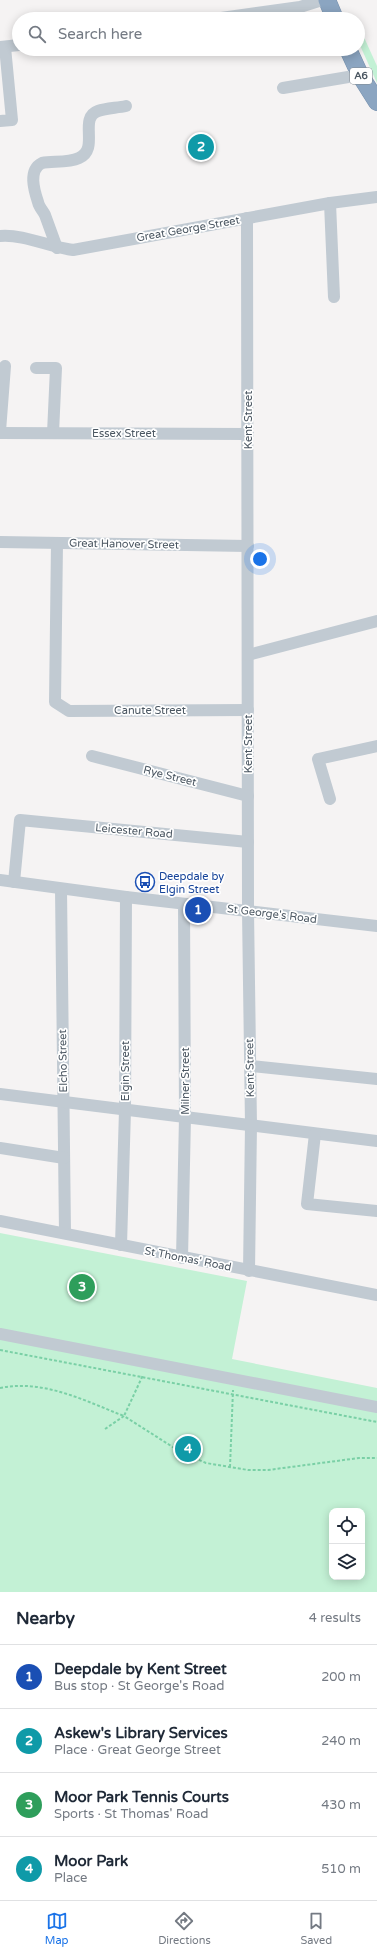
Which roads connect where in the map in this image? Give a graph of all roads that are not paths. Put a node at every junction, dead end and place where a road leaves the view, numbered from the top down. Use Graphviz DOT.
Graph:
graph roads {
  1 [pos="322,0"];
  2 [pos="327,0"];
  3 [pos="269,12"];
  4 [pos="332,12"];
  5 [pos="3,47"];
  6 [pos="351,56"];
  7 [pos="360,75"];
  8 [pos="5,86"];
  9 [pos="283,88"];
  10 [pos="377,102"];
  11 [pos="126,106"];
  12 [pos="0,121"];
  13 [pos="377,197"];
  14 [pos="330,203"];
  15 [pos="247,218"];
  16 [pos="0,236"];
  17 [pos="57,248"];
  18 [pos="334,297"];
  19 [pos="5,366"];
  20 [pos="36,368"];
  21 [pos="0,432"];
  22 [pos="53,433"];
  23 [pos="248,434"];
  24 [pos="0,542"];
  25 [pos="58,543"];
  26 [pos="248,546"];
  27 [pos="377,621"];
  28 [pos="248,655"];
  29 [pos="248,710"];
  30 [pos="377,746"];
  31 [pos="92,756"];
  32 [pos="248,796"];
  33 [pos="330,799"];
  34 [pos="248,842"];
  35 [pos="0,880"];
  36 [pos="14,882"];
  37 [pos="62,889"];
  38 [pos="126,897"];
  39 [pos="184,904"];
  40 [pos="248,911"];
  41 [pos="377,926"];
  42 [pos="251,1066"];
  43 [pos="377,1079"];
  44 [pos="0,1094"];
  45 [pos="64,1101"];
  46 [pos="125,1110"];
  47 [pos="185,1117"];
  48 [pos="251,1126"];
  49 [pos="315,1134"];
  50 [pos="377,1141"];
  51 [pos="0,1148"];
  52 [pos="64,1158"];
  53 [pos="377,1211"];
  54 [pos="0,1221"];
  55 [pos="65,1234"];
  56 [pos="121,1245"];
  57 [pos="182,1258"];
  58 [pos="249,1271"];
  59 [pos="377,1295"];
  60 [pos="0,1334"];
  61 [pos="377,1407"];
  1 -- 3 [label="street"];
  2 -- 4 [label="highway"];
  5 -- 8 [label="street"];
  6 -- 7 [label="highway, A6"];
  7 -- 9 [label="street"];
  7 -- 10 [label="highway, A6"];
  8 -- 12 [label="street"];
  11 -- 17 [label="street"];
  13 -- 14 [label="street, Great George Street"];
  14 -- 15 [label="street, Great George Street"];
  14 -- 18 [label="street"];
  15 -- 17 [label="street, Great George Street"];
  15 -- 23 [label="street, Kent Street"];
  16 -- 17 [label="street, Great George Street"];
  19 -- 21 [label="street"];
  20 -- 22 [label="street"];
  21 -- 22 [label="street, Essex Street"];
  22 -- 23 [label="street, Essex Street"];
  23 -- 26 [label="street, Kent Street"];
  24 -- 25 [label="street, Great Hanover Street"];
  25 -- 26 [label="street, Great Hanover Street"];
  25 -- 29 [label="street, Canute Street"];
  26 -- 28 [label="street, Kent Street"];
  27 -- 28 [label="street"];
  28 -- 29 [label="street, Kent Street"];
  29 -- 32 [label="street, Kent Street"];
  30 -- 33 [label="street"];
  31 -- 32 [label="street, Rye Street"];
  32 -- 34 [label="street, Kent Street"];
  34 -- 36 [label="street, Leicester Road"];
  34 -- 40 [label="street, Kent Street"];
  35 -- 36 [label="street, St George's Road"];
  36 -- 37 [label="street, St George's Road"];
  37 -- 38 [label="street, St George's Road"];
  37 -- 45 [label="street, Elcho Street"];
  38 -- 39 [label="street, St George's Road"];
  38 -- 46 [label="street, Elgin Street"];
  39 -- 40 [label="street, St George's Road"];
  39 -- 47 [label="street, Milner Street"];
  40 -- 41 [label="street, St George's Road"];
  40 -- 42 [label="street, Kent Street"];
  42 -- 43 [label="street"];
  42 -- 48 [label="street, Kent Street"];
  44 -- 45 [label="street"];
  45 -- 46 [label="street"];
  45 -- 52 [label="street, Elcho Street"];
  46 -- 47 [label="street"];
  46 -- 56 [label="street, Elgin Street"];
  47 -- 48 [label="street"];
  47 -- 57 [label="street, Milner Street"];
  48 -- 49 [label="street"];
  48 -- 58 [label="street, Kent Street"];
  49 -- 50 [label="street"];
  49 -- 53 [label="street"];
  51 -- 52 [label="street"];
  52 -- 55 [label="street, Elcho Street"];
  54 -- 55 [label="street, St Thomas' Road"];
  55 -- 56 [label="street, St Thomas' Road"];
  56 -- 57 [label="street, St Thomas' Road"];
  57 -- 58 [label="street, St Thomas' Road"];
  58 -- 59 [label="street, St Thomas' Road"];
  60 -- 61 [label="street"];
}
